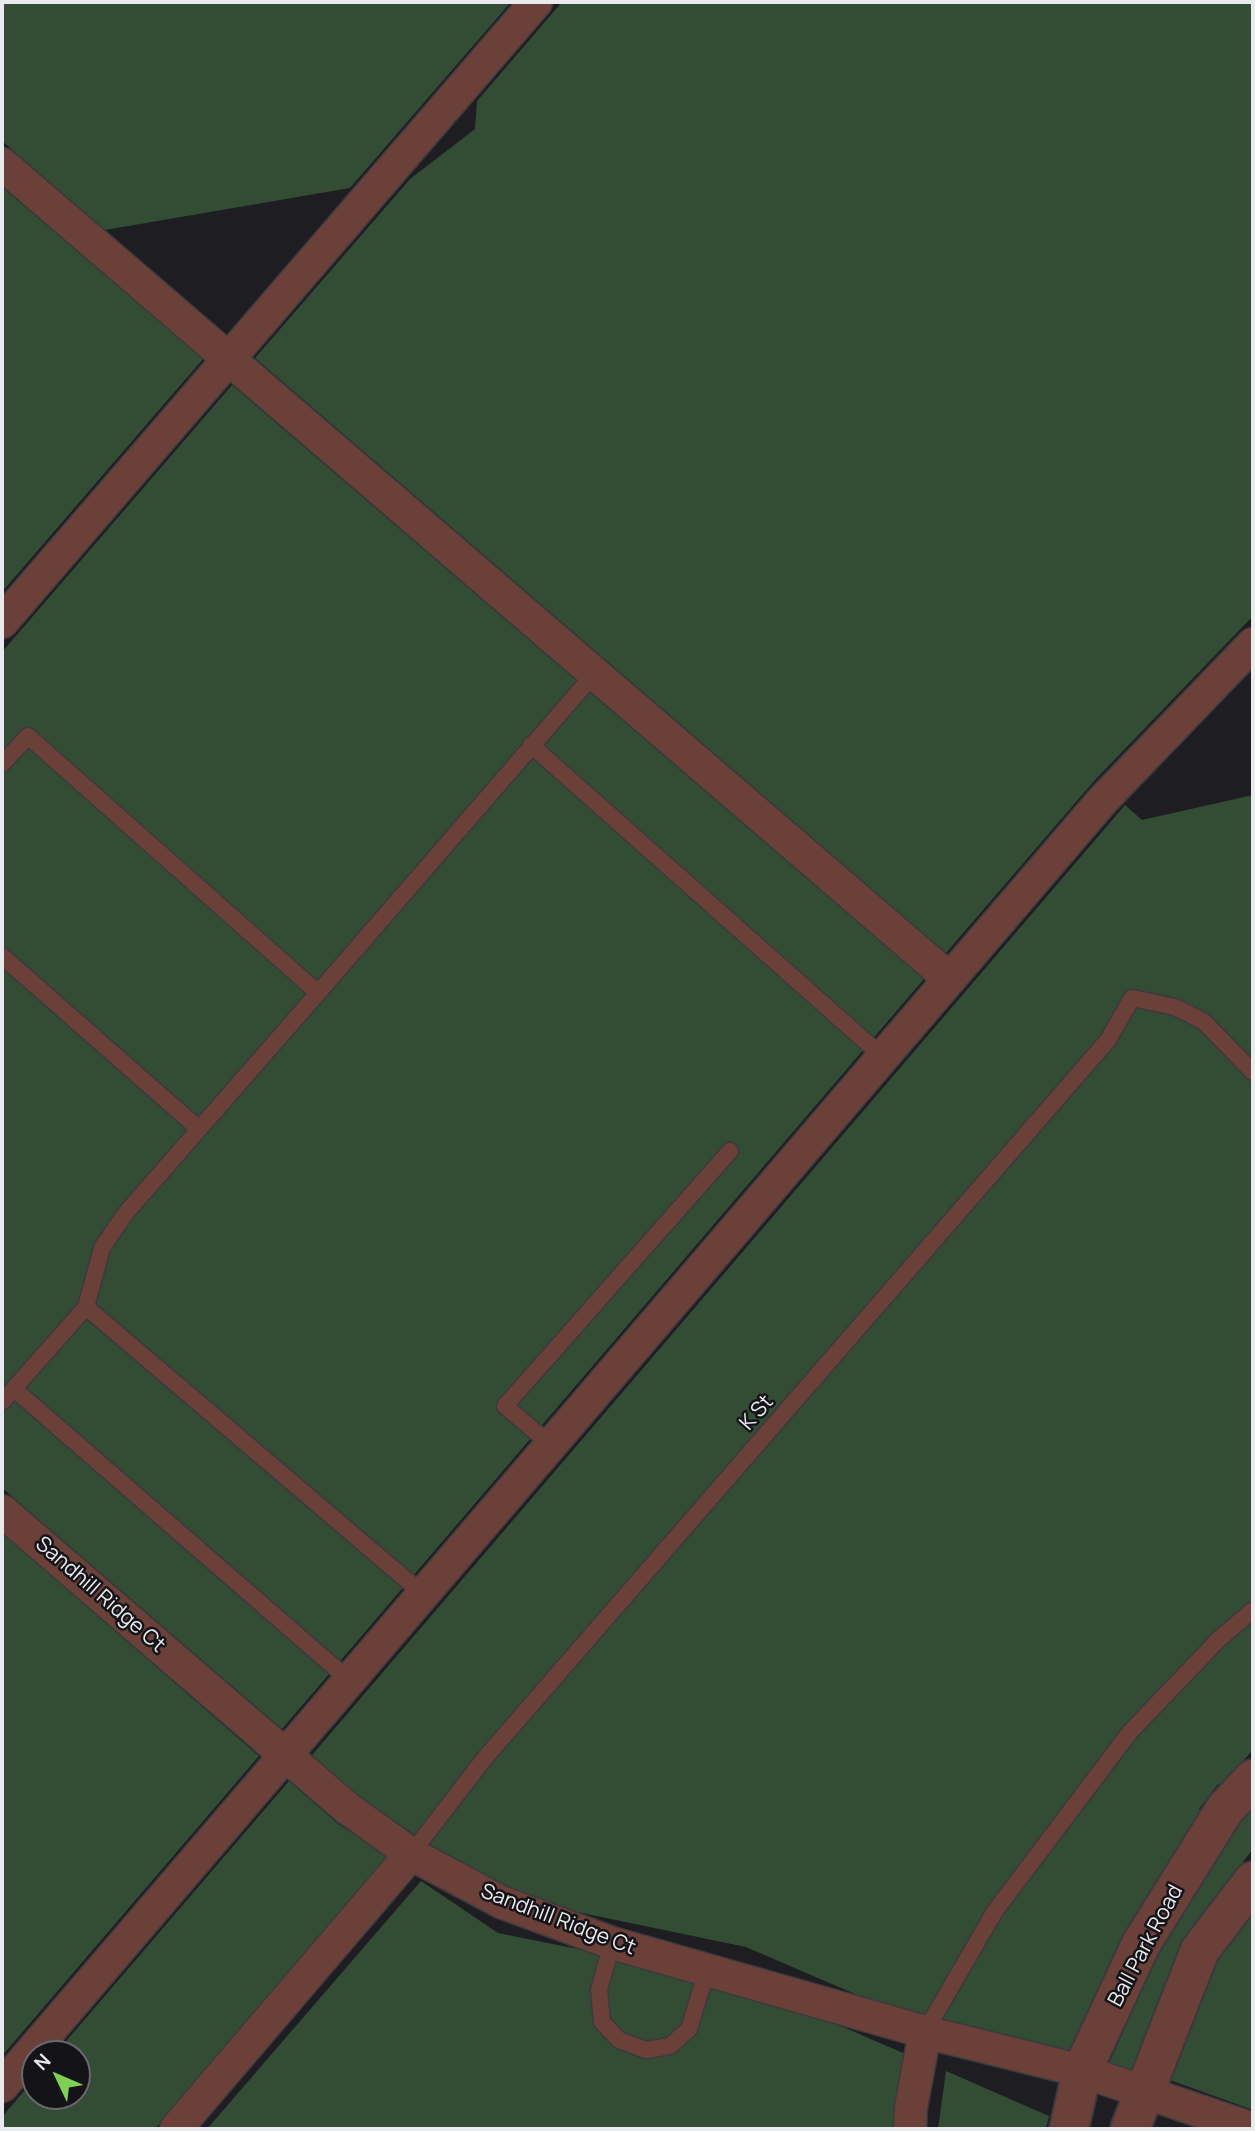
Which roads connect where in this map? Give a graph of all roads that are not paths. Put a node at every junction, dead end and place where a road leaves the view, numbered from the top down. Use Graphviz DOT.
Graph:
graph roads {
  1 [pos="536,2"];
  2 [pos="2,164"];
  3 [pos="229,359"];
  4 [pos="2,622"];
  5 [pos="1253,644"];
  6 [pos="594,673"];
  7 [pos="531,745"];
  8 [pos="2,764"];
  9 [pos="2,956"];
  10 [pos="950,979"];
  11 [pos="318,993"];
  12 [pos="883,1057"];
  13 [pos="1253,1072"];
  14 [pos="199,1129"];
  15 [pos="730,1151"];
  16 [pos="86,1307"];
  17 [pos="14,1389"];
  18 [pos="2,1402"];
  19 [pos="551,1445"];
  20 [pos="2,1511"];
  21 [pos="423,1594"];
  22 [pos="1253,1610"];
  23 [pos="349,1680"];
  24 [pos="285,1755"];
  25 [pos="1253,1779"];
  26 [pos="411,1854"];
  27 [pos="1253,1881"];
  28 [pos="612,1943"];
  29 [pos="707,1970"];
  30 [pos="925,2032"];
  31 [pos="1082,2071"];
  32 [pos="2,2086"];
  33 [pos="1146,2090"];
  34 [pos="176,2129"];
  35 [pos="910,2129"];
  36 [pos="1069,2129"];
  37 [pos="1130,2129"];
  38 [pos="1253,2129"];
  1 -- 3 [label="street"];
  2 -- 3 [label="street"];
  3 -- 4 [label="street"];
  3 -- 6 [label="street"];
  5 -- 10 [label="street"];
  6 -- 7 [label="lane"];
  6 -- 10 [label="street"];
  7 -- 11 [label="lane"];
  7 -- 12 [label="lane"];
  8 -- 11 [label="lane"];
  9 -- 14 [label="lane"];
  10 -- 12 [label="street"];
  11 -- 14 [label="lane"];
  12 -- 19 [label="street"];
  13 -- 26 [label="lane, K St"];
  14 -- 16 [label="lane"];
  15 -- 19 [label="lane"];
  16 -- 17 [label="lane"];
  16 -- 21 [label="lane"];
  17 -- 18 [label="lane"];
  17 -- 23 [label="lane"];
  19 -- 21 [label="street"];
  20 -- 24 [label="street, Sandhill Ridge Ct"];
  21 -- 23 [label="street"];
  22 -- 30 [label="lane"];
  23 -- 24 [label="street"];
  24 -- 26 [label="street, Sandhill Ridge Ct"];
  24 -- 32 [label="street"];
  25 -- 31 [label="street, Ball Park Road"];
  26 -- 28 [label="street, Sandhill Ridge Ct"];
  26 -- 34 [label="street"];
  27 -- 33 [label="street"];
  28 -- 29 [label="street, Sandhill Ridge Ct"];
  28 -- 29 [label="lane"];
  29 -- 30 [label="street, Sandhill Ridge Ct"];
  30 -- 31 [label="street, Sandhill Ridge Ct"];
  30 -- 35 [label="street"];
  31 -- 33 [label="street, Sandhill Ridge Ct"];
  31 -- 36 [label="street, Ball Park Road"];
  33 -- 37 [label="street"];
  33 -- 38 [label="street, Sandhill Ridge Ct"];
}
